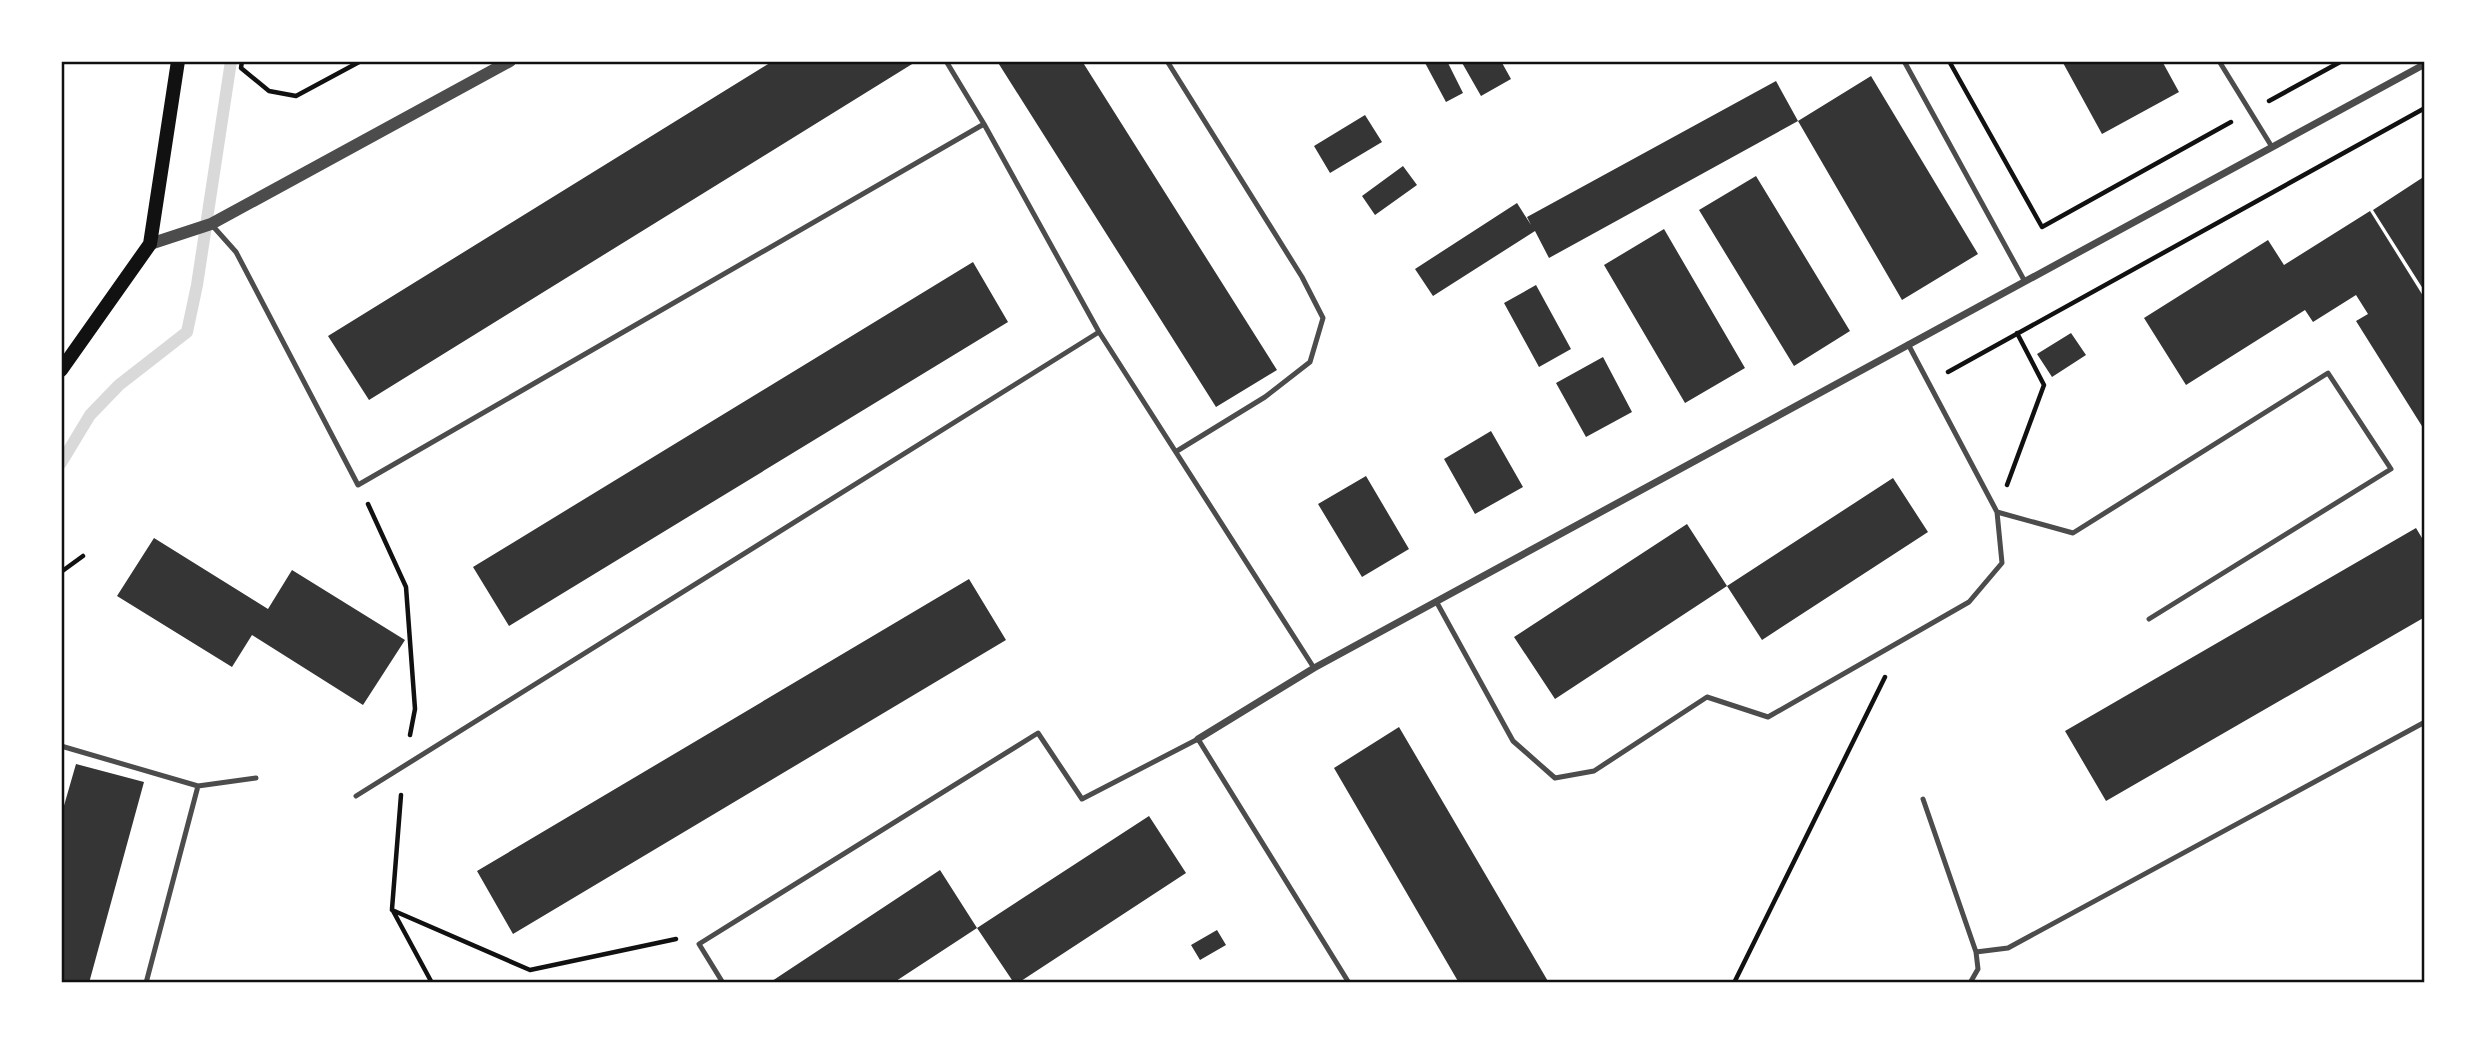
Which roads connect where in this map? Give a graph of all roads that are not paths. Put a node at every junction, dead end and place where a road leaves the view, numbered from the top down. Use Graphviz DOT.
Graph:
graph roads {
  1 [pos="178,61"];
  2 [pos="510,61"];
  3 [pos="946,61"];
  4 [pos="1167,61"];
  5 [pos="1904,61"];
  6 [pos="2219,61"];
  7 [pos="2425,64"];
  8 [pos="984,124"];
  9 [pos="2272,147"];
  10 [pos="211,224"];
  11 [pos="150,244"];
  12 [pos="2024,280"];
  13 [pos="1099,332"];
  14 [pos="1908,344"];
  15 [pos="61,370"];
  16 [pos="1177,451"];
  17 [pos="1997,512"];
  18 [pos="1436,601"];
  19 [pos="2149,619"];
  20 [pos="1314,667"];
  21 [pos="2425,722"];
  22 [pos="1198,739"];
  23 [pos="61,746"];
  24 [pos="256,778"];
  25 [pos="198,786"];
  26 [pos="356,796"];
  27 [pos="1923,799"];
  28 [pos="1976,952"];
  29 [pos="146,983"];
  30 [pos="723,983"];
  31 [pos="1349,983"];
  32 [pos="1970,983"];
  1 -- 11 [label="main road"];
  2 -- 10 [label="street"];
  3 -- 8 [label="lane"];
  4 -- 16 [label="lane"];
  5 -- 12 [label="lane"];
  6 -- 9 [label="lane"];
  7 -- 9 [label="street"];
  8 -- 10 [label="lane"];
  8 -- 13 [label="lane"];
  9 -- 12 [label="street"];
  10 -- 11 [label="street"];
  11 -- 15 [label="main road"];
  12 -- 14 [label="street"];
  13 -- 16 [label="lane"];
  13 -- 26 [label="lane"];
  14 -- 17 [label="lane"];
  14 -- 18 [label="street"];
  16 -- 20 [label="lane"];
  17 -- 18 [label="lane"];
  17 -- 19 [label="lane"];
  18 -- 20 [label="street"];
  20 -- 22 [label="street"];
  21 -- 28 [label="lane"];
  22 -- 30 [label="lane"];
  22 -- 31 [label="lane"];
  23 -- 25 [label="lane"];
  24 -- 25 [label="lane"];
  25 -- 29 [label="lane"];
  27 -- 28 [label="lane"];
  28 -- 32 [label="lane"];
}
